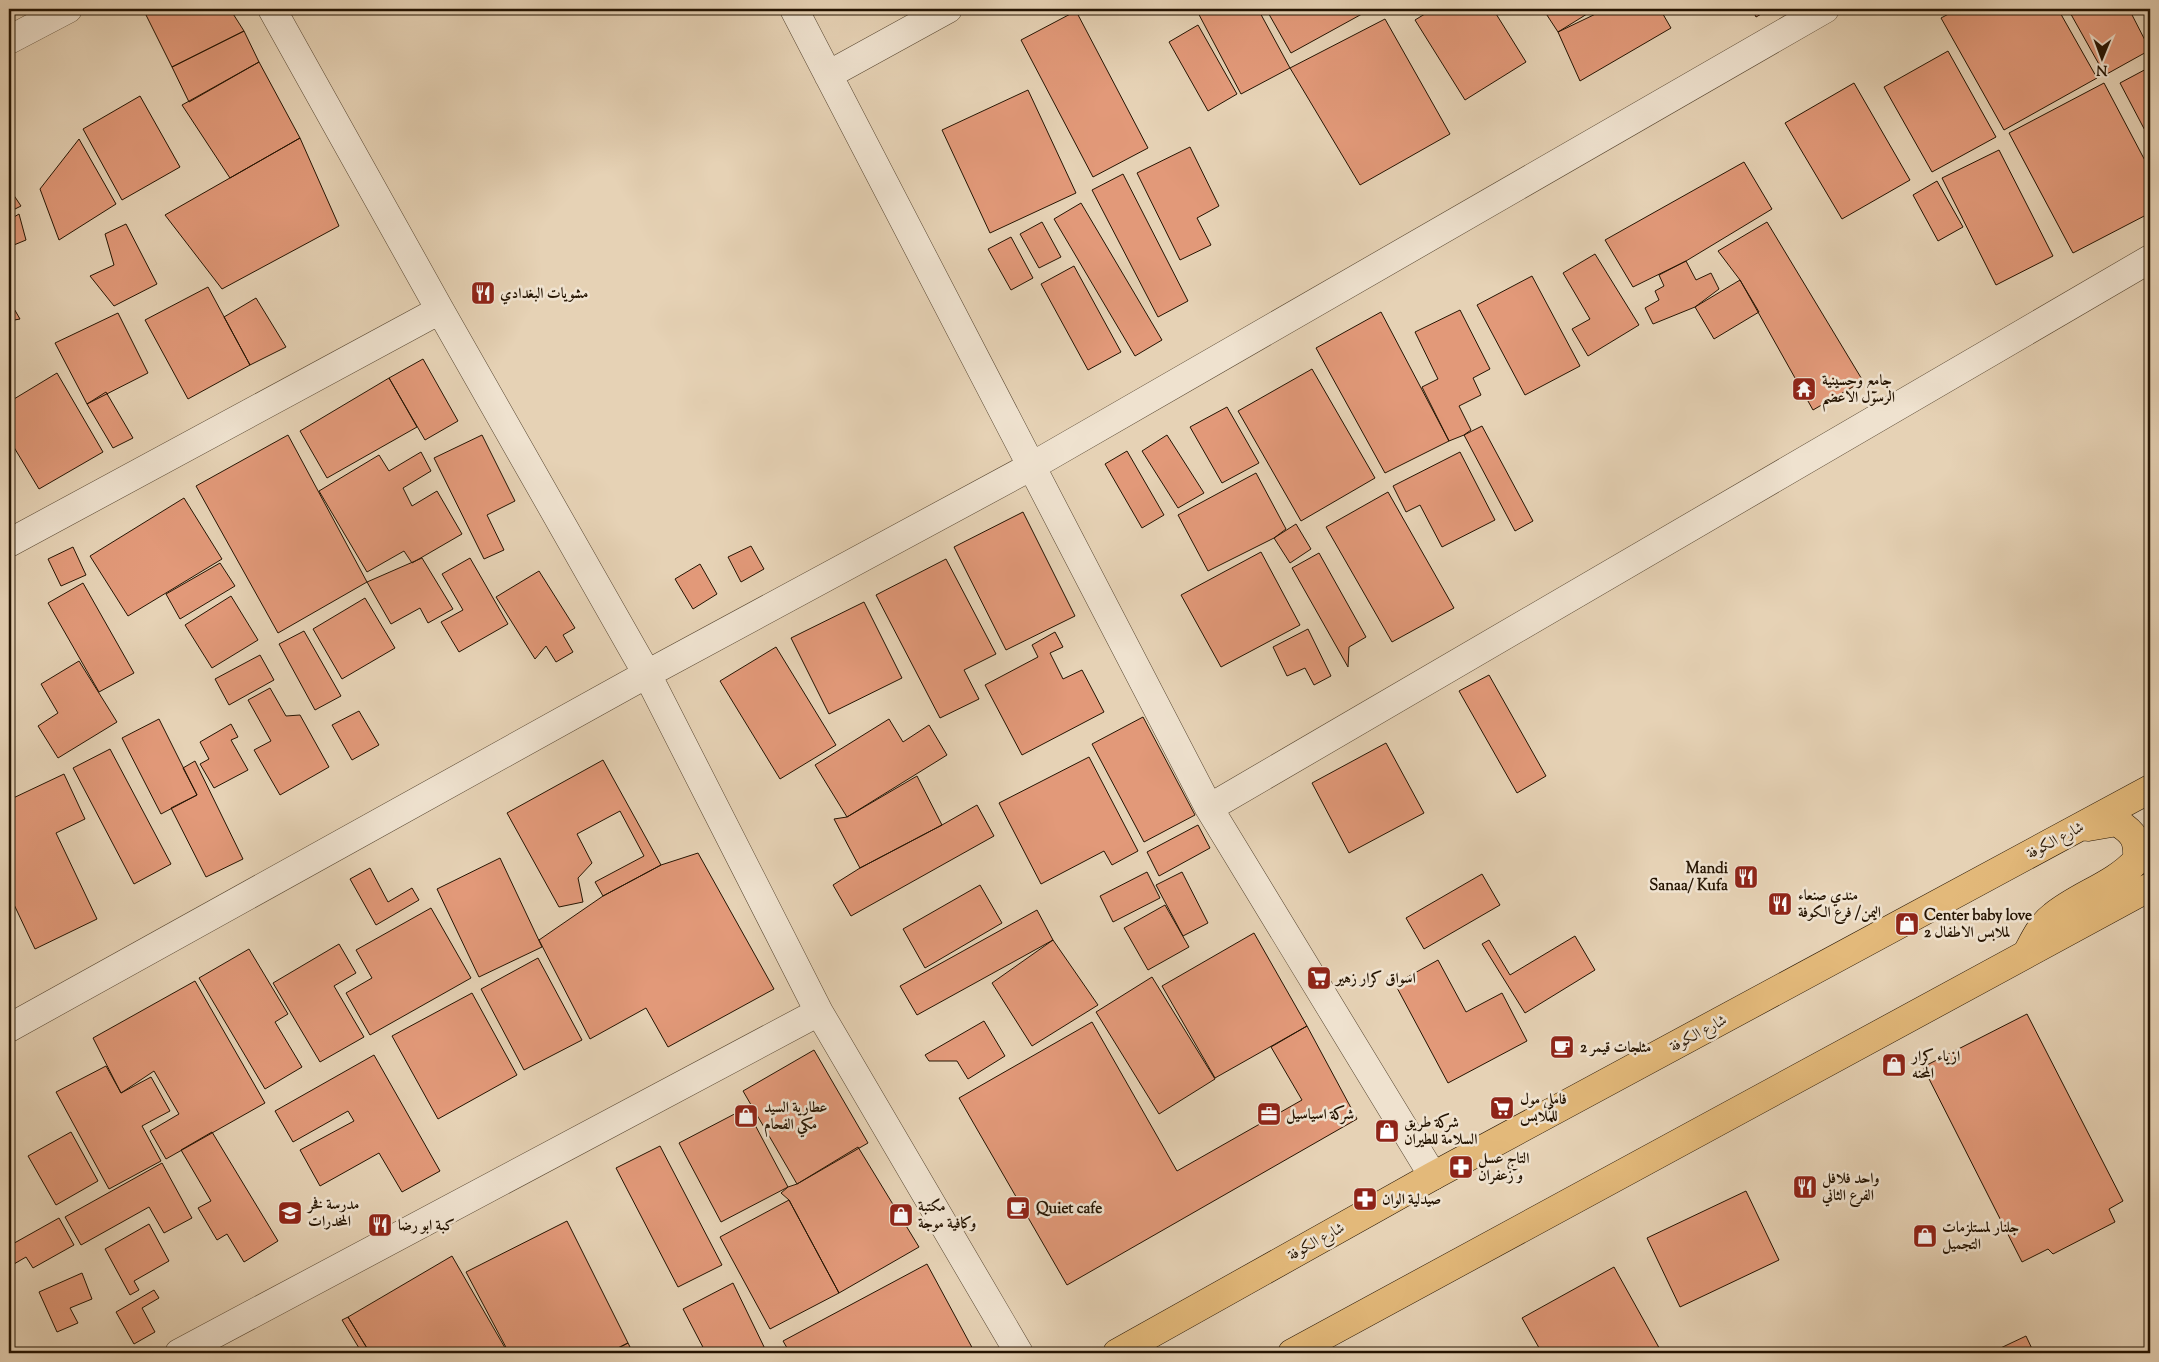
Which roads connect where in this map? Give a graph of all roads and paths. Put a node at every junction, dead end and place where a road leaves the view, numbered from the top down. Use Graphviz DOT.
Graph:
graph roads {
  1 [pos="68,9"];
  2 [pos="272,9"];
  3 [pos="794,9"];
  4 [pos="948,9"];
  5 [pos="1820,10"];
  6 [pos="9,40"];
  7 [pos="828,75"];
  8 [pos="2150,259"];
  9 [pos="440,310"];
  10 [pos="1032,466"];
  11 [pos="9,543"];
  12 [pos="647,674"];
  13 [pos="2150,789"];
  14 [pos="1210,808"];
  15 [pos="2074,830"];
  16 [pos="2150,887"];
  17 [pos="2027,955"];
  18 [pos="819,1012"];
  19 [pos="9,1028"];
  20 [pos="1433,1176"];
  21 [pos="179,1353"];
  22 [pos="1019,1353"];
  23 [pos="1117,1353"];
  24 [pos="1292,1353"];
  1 -- 6 [label="street"];
  2 -- 9 [label="street"];
  3 -- 7 [label="street"];
  4 -- 7 [label="street"];
  5 -- 10 [label="street"];
  7 -- 10 [label="street"];
  8 -- 14 [label="street"];
  9 -- 11 [label="street"];
  9 -- 12 [label="street"];
  10 -- 12 [label="street"];
  10 -- 14 [label="street"];
  12 -- 18 [label="street"];
  12 -- 19 [label="street"];
  13 -- 15 [label="highway, شارع الكوفة"];
  14 -- 20 [label="street"];
  15 -- 17 [label="highway"];
  15 -- 20 [label="highway, شارع الكوفة"];
  16 -- 17 [label="highway"];
  17 -- 24 [label="highway"];
  18 -- 21 [label="street"];
  18 -- 22 [label="street"];
  20 -- 23 [label="highway, شارع الكوفة"];
}
